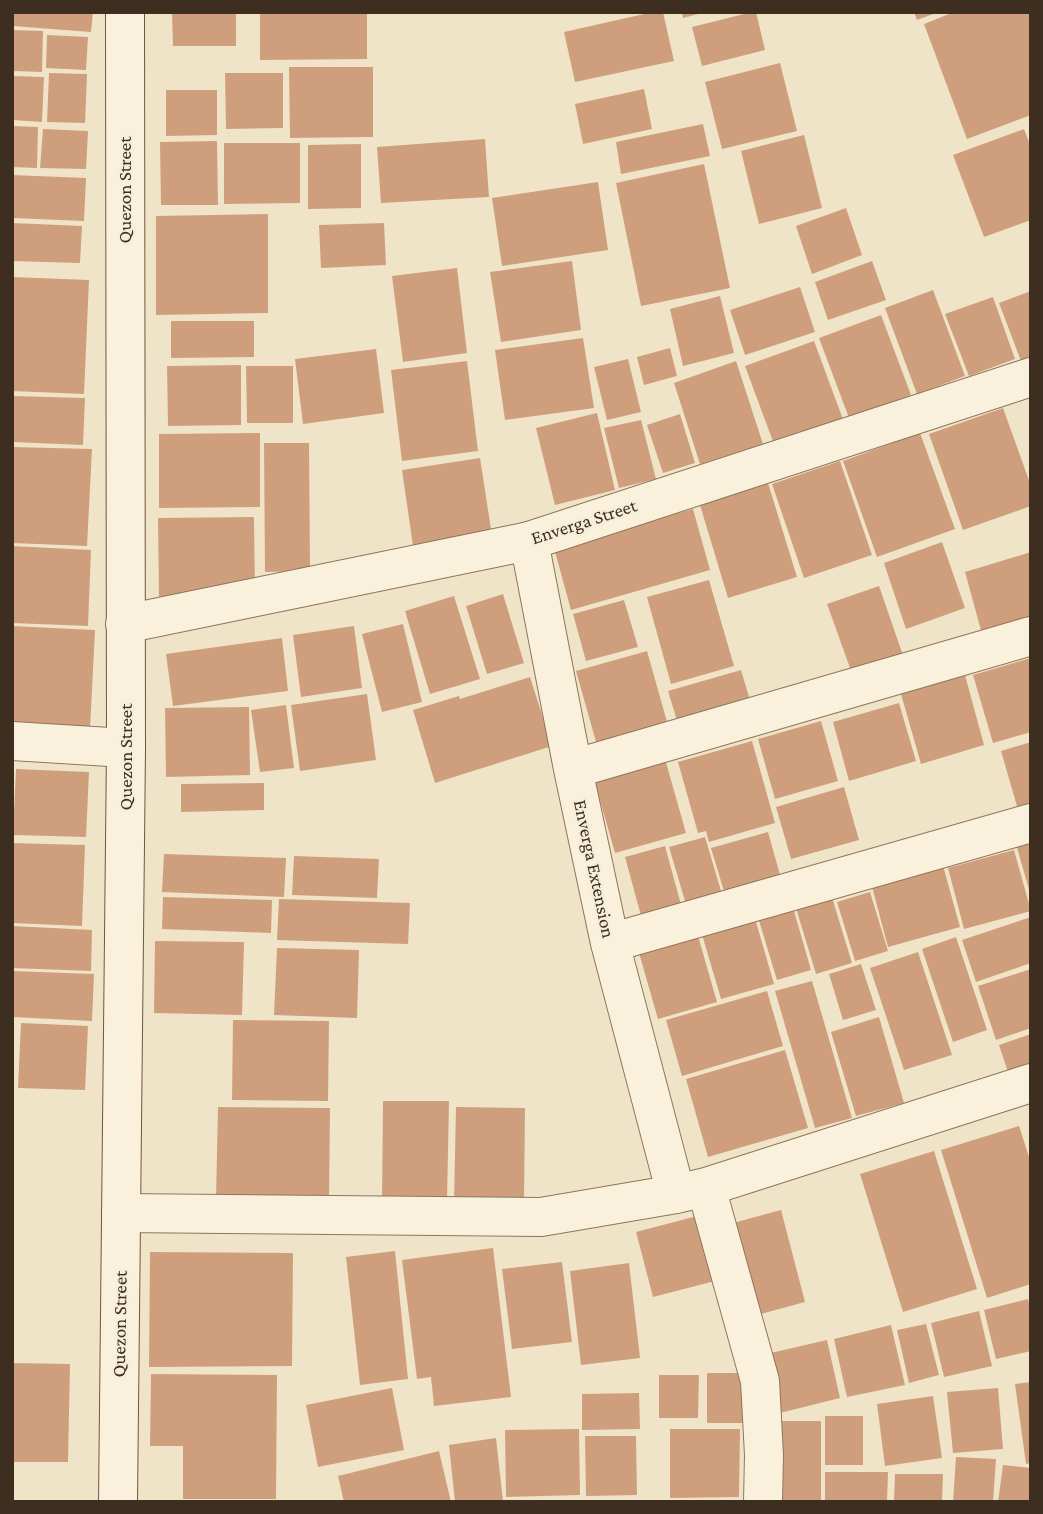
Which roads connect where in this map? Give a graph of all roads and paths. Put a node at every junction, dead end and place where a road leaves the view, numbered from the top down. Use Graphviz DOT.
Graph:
graph roads {
  1 [pos="125,12"];
  2 [pos="1031,377"];
  3 [pos="528,541"];
  4 [pos="125,624"];
  5 [pos="1031,636"];
  6 [pos="12,741"];
  7 [pos="126,748"];
  8 [pos="573,769"];
  9 [pos="1031,823"];
  10 [pos="610,943"];
  11 [pos="1031,1083"];
  12 [pos="691,1190"];
  13 [pos="121,1213"];
  14 [pos="118,1502"];
  15 [pos="763,1502"];
  1 -- 4 [label="street, Quezon Street"];
  2 -- 3 [label="street, Enverga Street"];
  3 -- 4 [label="street, Enverga Street"];
  3 -- 8 [label="street, Enverga Extension"];
  4 -- 7 [label="street, Quezon Street"];
  5 -- 8 [label="street"];
  6 -- 7 [label="street"];
  7 -- 13 [label="street, Quezon Street"];
  8 -- 10 [label="street, Enverga Extension"];
  9 -- 10 [label="street"];
  10 -- 12 [label="street, Enverga Extension"];
  11 -- 12 [label="street"];
  12 -- 13 [label="street"];
  12 -- 15 [label="street, Enverga Extension"];
  13 -- 14 [label="street, Quezon Street"];
}
